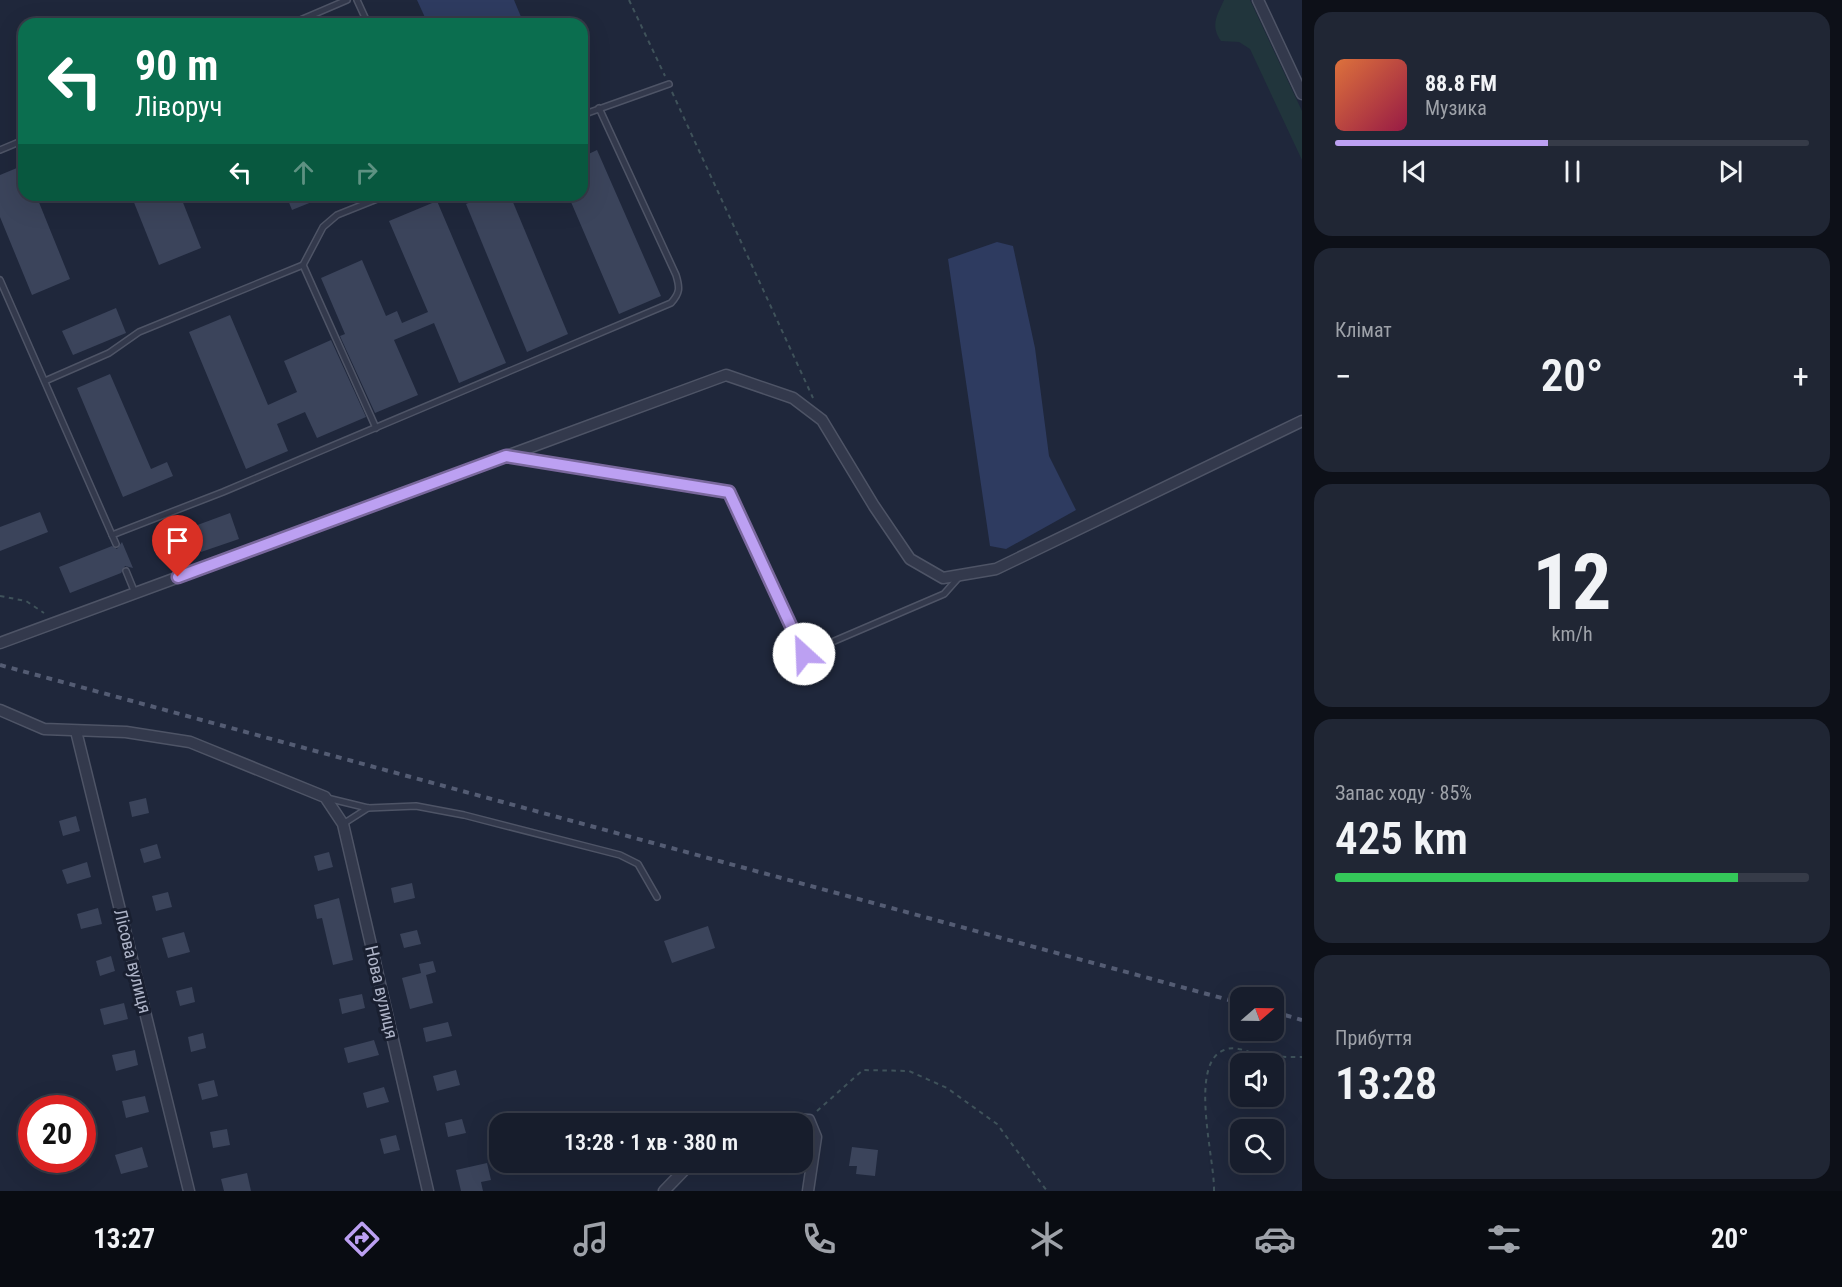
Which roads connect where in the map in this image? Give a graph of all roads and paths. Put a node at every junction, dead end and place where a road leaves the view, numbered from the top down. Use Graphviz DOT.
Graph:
graph roads {
  1 [pos="347,0"];
  2 [pos="357,0"];
  3 [pos="629,0"];
  4 [pos="1258,0"];
  5 [pos="305,18"];
  6 [pos="365,18"];
  7 [pos="669,84"];
  8 [pos="1302,94"];
  9 [pos="599,108"];
  10 [pos="588,113"];
  11 [pos="18,142"];
  12 [pos="0,150"];
  13 [pos="373,201"];
  14 [pos="303,265"];
  15 [pos="0,280"];
  16 [pos="45,381"];
  17 [pos="813,398"];
  18 [pos="1302,421"];
  19 [pos="375,428"];
  20 [pos="506,456"];
  21 [pos="112,535"];
  22 [pos="116,544"];
  23 [pos="126,571"];
  24 [pos="962,575"];
  25 [pos="135,593"];
  26 [pos="0,596"];
  27 [pos="58,621"];
  28 [pos="0,643"];
  29 [pos="0,710"];
  30 [pos="76,731"];
  31 [pos="325,797"];
  32 [pos="368,808"];
  33 [pos="344,824"];
  34 [pos="657,897"];
  35 [pos="1302,1057"];
  36 [pos="813,1116"];
  37 [pos="813,1130"];
  38 [pos="813,1157"];
  39 [pos="681,1173"];
  40 [pos="811,1173"];
  41 [pos="189,1191"];
  42 [pos="428,1191"];
  43 [pos="664,1191"];
  44 [pos="808,1191"];
  45 [pos="1047,1191"];
  46 [pos="1214,1191"];
  1 -- 5 [label="lane"];
  2 -- 6 [label="lane"];
  3 -- 7 [label="path"];
  4 -- 8 [label="street"];
  7 -- 9 [label="lane"];
  7 -- 17 [label="path"];
  9 -- 10 [label="lane"];
  9 -- 19 [label="lane"];
  11 -- 12 [label="lane"];
  13 -- 14 [label="lane"];
  14 -- 16 [label="lane"];
  14 -- 19 [label="lane"];
  15 -- 16 [label="lane"];
  16 -- 21 [label="lane"];
  18 -- 24 [label="street"];
  19 -- 21 [label="lane"];
  20 -- 24 [label="street"];
  20 -- 24 [label="lane"];
  20 -- 25 [label="street"];
  21 -- 22 [label="lane"];
  23 -- 25 [label="lane"];
  25 -- 27 [label="street"];
  26 -- 27 [label="path"];
  27 -- 28 [label="street"];
  29 -- 30 [label="street"];
  30 -- 31 [label="street"];
  30 -- 41 [label="street, Лісова вулиця"];
  31 -- 32 [label="lane"];
  31 -- 33 [label="street, Нова вулиця"];
  32 -- 33 [label="lane"];
  32 -- 34 [label="lane"];
  33 -- 42 [label="street, Нова вулиця"];
  35 -- 46 [label="path"];
  36 -- 45 [label="path"];
  37 -- 38 [label="street"];
  39 -- 43 [label="street"];
  40 -- 44 [label="street"];
}
